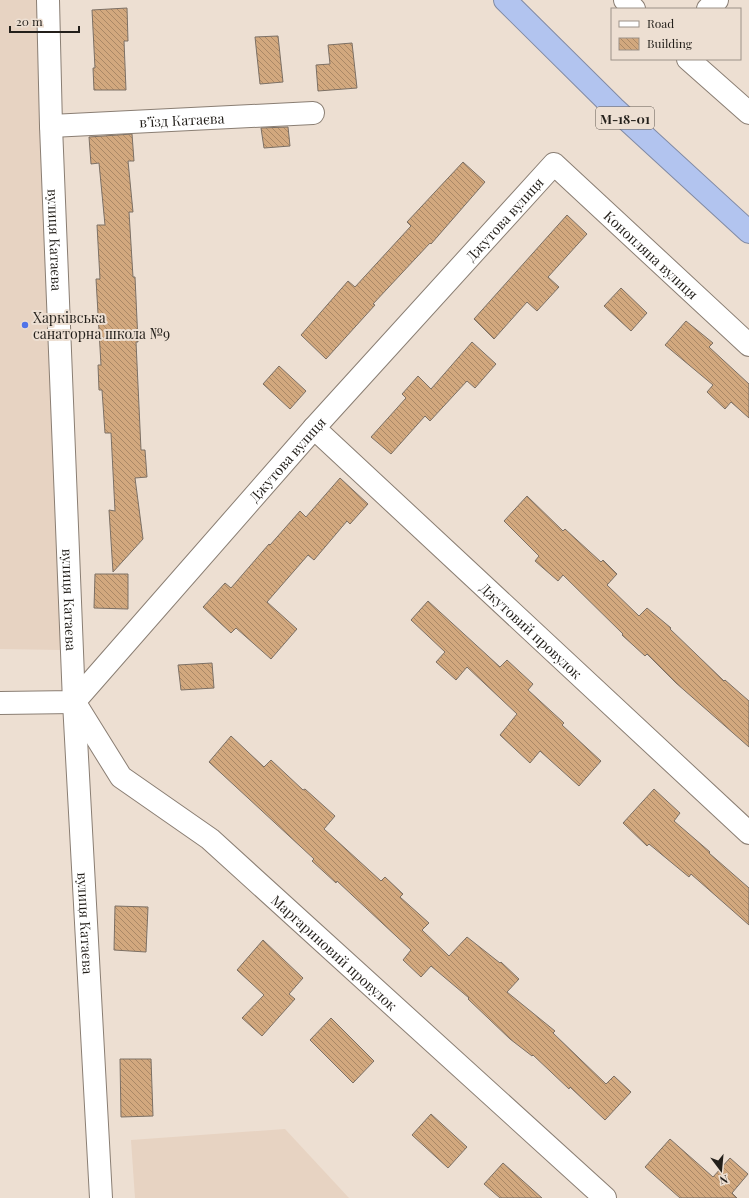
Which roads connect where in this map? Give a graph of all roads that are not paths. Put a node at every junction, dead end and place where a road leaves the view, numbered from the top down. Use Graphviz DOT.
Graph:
graph roads {
  1 [pos="48,0"];
  2 [pos="505,0"];
  3 [pos="625,0"];
  4 [pos="716,0"];
  5 [pos="633,8"];
  6 [pos="709,8"];
  7 [pos="689,60"];
  8 [pos="313,112"];
  9 [pos="749,113"];
  10 [pos="51,126"];
  11 [pos="554,164"];
  12 [pos="749,232"];
  13 [pos="749,345"];
  14 [pos="314,428"];
  15 [pos="74,702"];
  16 [pos="0,703"];
  17 [pos="749,833"];
  18 [pos="101,1198"];
  19 [pos="605,1198"];
  1 -- 10 [label="street, вулиця Катаєва"];
  2 -- 12 [label="highway, М-18-01"];
  3 -- 5 [label="street"];
  4 -- 6 [label="street"];
  7 -- 9 [label="street"];
  8 -- 10 [label="street, в’їзд Катаєва"];
  10 -- 15 [label="street, вулиця Катаєва"];
  11 -- 13 [label="street, Конопляна вулиця"];
  11 -- 14 [label="street, Джутова вулиця"];
  14 -- 15 [label="street, Джутова вулиця"];
  14 -- 17 [label="street, Джутовий провулок"];
  15 -- 16 [label="street"];
  15 -- 18 [label="street, вулиця Катаєва"];
  15 -- 19 [label="street, Маргариновий провулок"];
}
